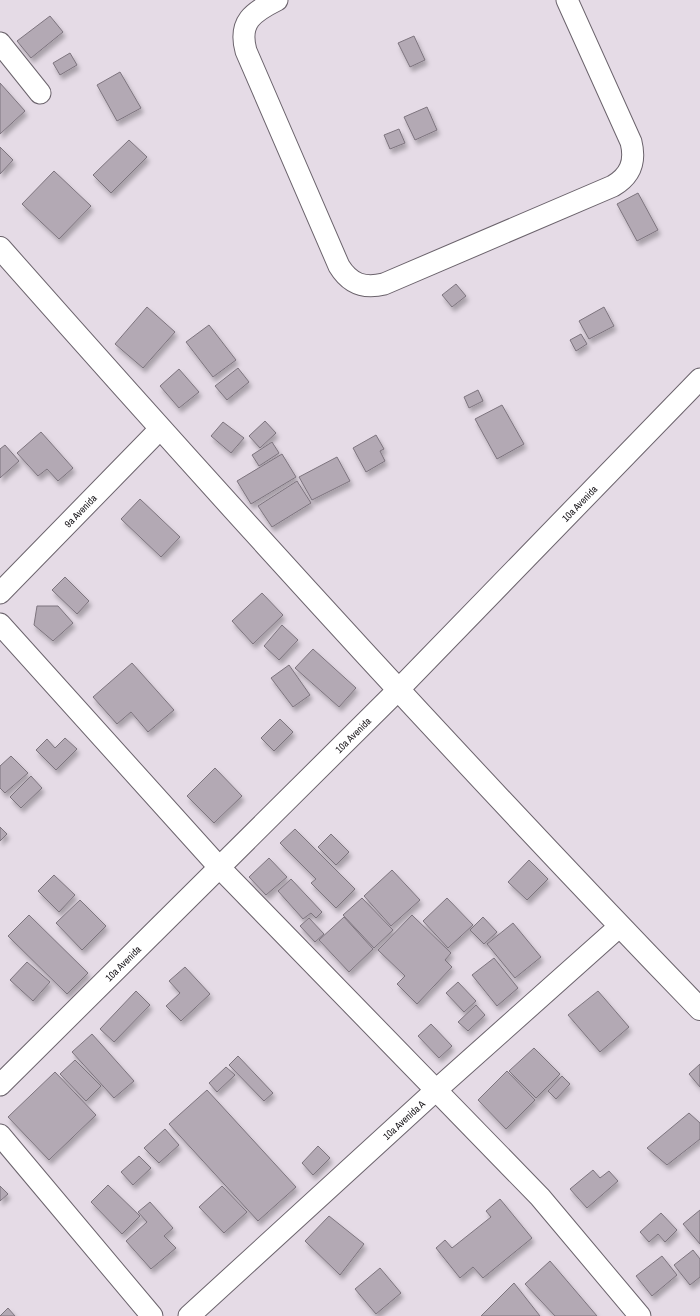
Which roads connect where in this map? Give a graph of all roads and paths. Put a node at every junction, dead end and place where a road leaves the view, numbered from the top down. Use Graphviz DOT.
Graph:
graph roads {
  1 [pos="277,0"];
  2 [pos="567,0"];
  3 [pos="0,43"];
  4 [pos="40,93"];
  5 [pos="0,248"];
  6 [pos="700,379"];
  7 [pos="160,429"];
  8 [pos="0,592"];
  9 [pos="0,624"];
  10 [pos="398,690"];
  11 [pos="219,867"];
  12 [pos="620,926"];
  13 [pos="700,1009"];
  14 [pos="0,1085"];
  15 [pos="435,1091"];
  16 [pos="0,1135"];
  17 [pos="152,1316"];
  18 [pos="189,1316"];
  19 [pos="640,1316"];
  1 -- 2 [label="street"];
  3 -- 4 [label="street"];
  5 -- 7 [label="street"];
  6 -- 10 [label="street, 10a Avenida"];
  7 -- 8 [label="street, 9a Avenida"];
  7 -- 10 [label="street"];
  9 -- 11 [label="street"];
  10 -- 11 [label="street, 10a Avenida"];
  10 -- 12 [label="street"];
  11 -- 14 [label="street, 10a Avenida"];
  11 -- 15 [label="street"];
  12 -- 13 [label="street"];
  12 -- 15 [label="street, 10a Avenida A"];
  15 -- 18 [label="street, 10a Avenida A"];
  15 -- 19 [label="street"];
  16 -- 17 [label="street"];
}
